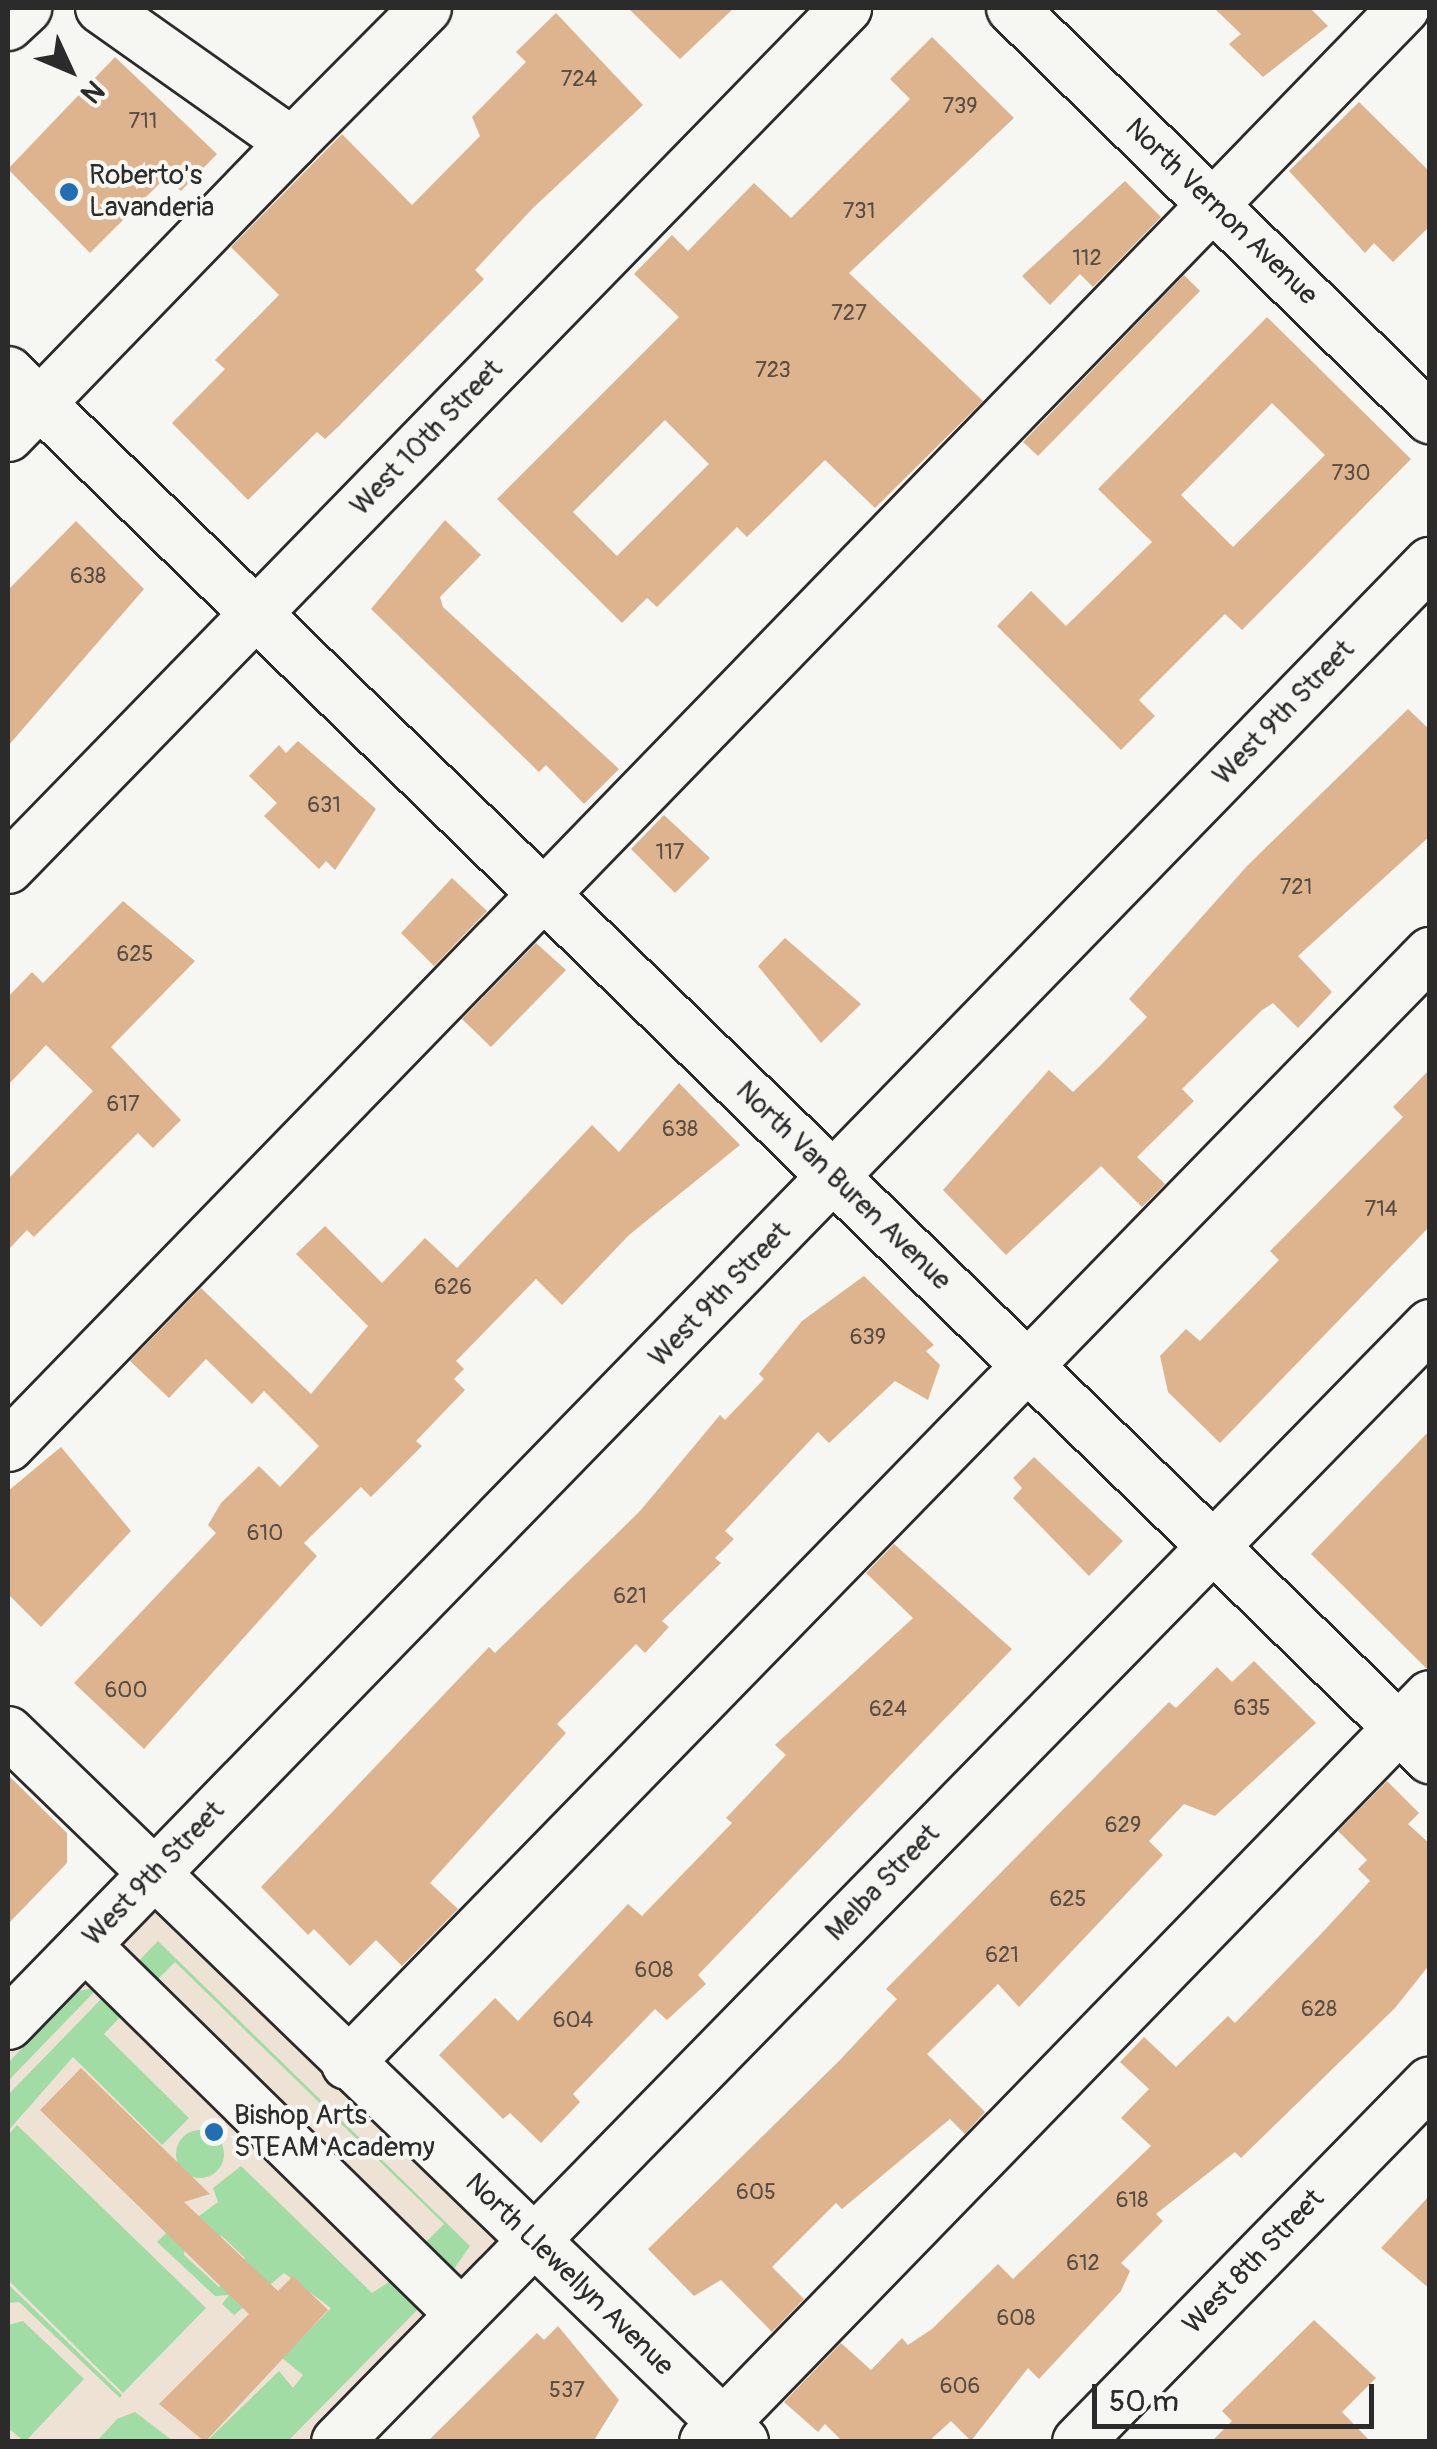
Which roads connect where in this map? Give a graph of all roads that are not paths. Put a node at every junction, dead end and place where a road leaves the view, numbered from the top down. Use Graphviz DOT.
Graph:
graph roads {
  1 [pos="26,8"];
  2 [pos="101,8"];
  3 [pos="426,8"];
  4 [pos="846,8"];
  5 [pos="1012,8"];
  6 [pos="1404,8"];
  7 [pos="8,26"];
  8 [pos="292,142"];
  9 [pos="1214,206"];
  10 [pos="18,404"];
  11 [pos="1430,418"];
  12 [pos="1430,563"];
  13 [pos="255,614"];
  14 [pos="8,868"];
  15 [pos="546,898"];
  16 [pos="1430,953"];
  17 [pos="834,1178"];
  18 [pos="1430,1325"];
  19 [pos="1030,1365"];
  20 [pos="8,1446"];
  21 [pos="1214,1545"];
  22 [pos="1419,1727"];
  23 [pos="8,1732"];
  24 [pos="153,1875"];
  25 [pos="85,1945"];
  26 [pos="8,2024"];
  27 [pos="347,2064"];
  28 [pos="1430,2082"];
  29 [pos="533,2239"];
  30 [pos="461,2314"];
  31 [pos="724,2435"];
  32 [pos="337,2442"];
  33 [pos="1078,2442"];
  1 -- 7 [label="street"];
  2 -- 8 [label="street"];
  3 -- 8 [label="street"];
  4 -- 13 [label="street, West 10th Street"];
  5 -- 9 [label="street, North Vernon Avenue"];
  6 -- 9 [label="street"];
  8 -- 10 [label="street"];
  9 -- 11 [label="street, North Vernon Avenue"];
  9 -- 15 [label="street"];
  10 -- 13 [label="street, North Van Buren Avenue"];
  12 -- 17 [label="street, West 9th Street"];
  13 -- 14 [label="street, West 10th Street"];
  13 -- 15 [label="street, North Van Buren Avenue"];
  15 -- 17 [label="street, North Van Buren Avenue"];
  15 -- 20 [label="street"];
  16 -- 19 [label="street"];
  17 -- 19 [label="street, North Van Buren Avenue"];
  17 -- 24 [label="street, West 9th Street"];
  18 -- 21 [label="street, Melba Street"];
  19 -- 21 [label="street, North Van Buren Avenue"];
  19 -- 27 [label="street"];
  21 -- 22 [label="street, North Van Buren Avenue"];
  21 -- 29 [label="street, Melba Street"];
  22 -- 31 [label="street"];
  23 -- 24 [label="street, North Llewellyn Avenue"];
  24 -- 25 [label="street, West 9th Street"];
  24 -- 27 [label="street, North Llewellyn Avenue"];
  25 -- 26 [label="street, West 9th Street"];
  25 -- 30 [label="street"];
  27 -- 29 [label="street, North Llewellyn Avenue"];
  28 -- 33 [label="street, West 8th Street"];
  29 -- 30 [label="street, Melba Street"];
  29 -- 31 [label="street, North Llewellyn Avenue"];
  30 -- 32 [label="street, Melba Street"];
}
